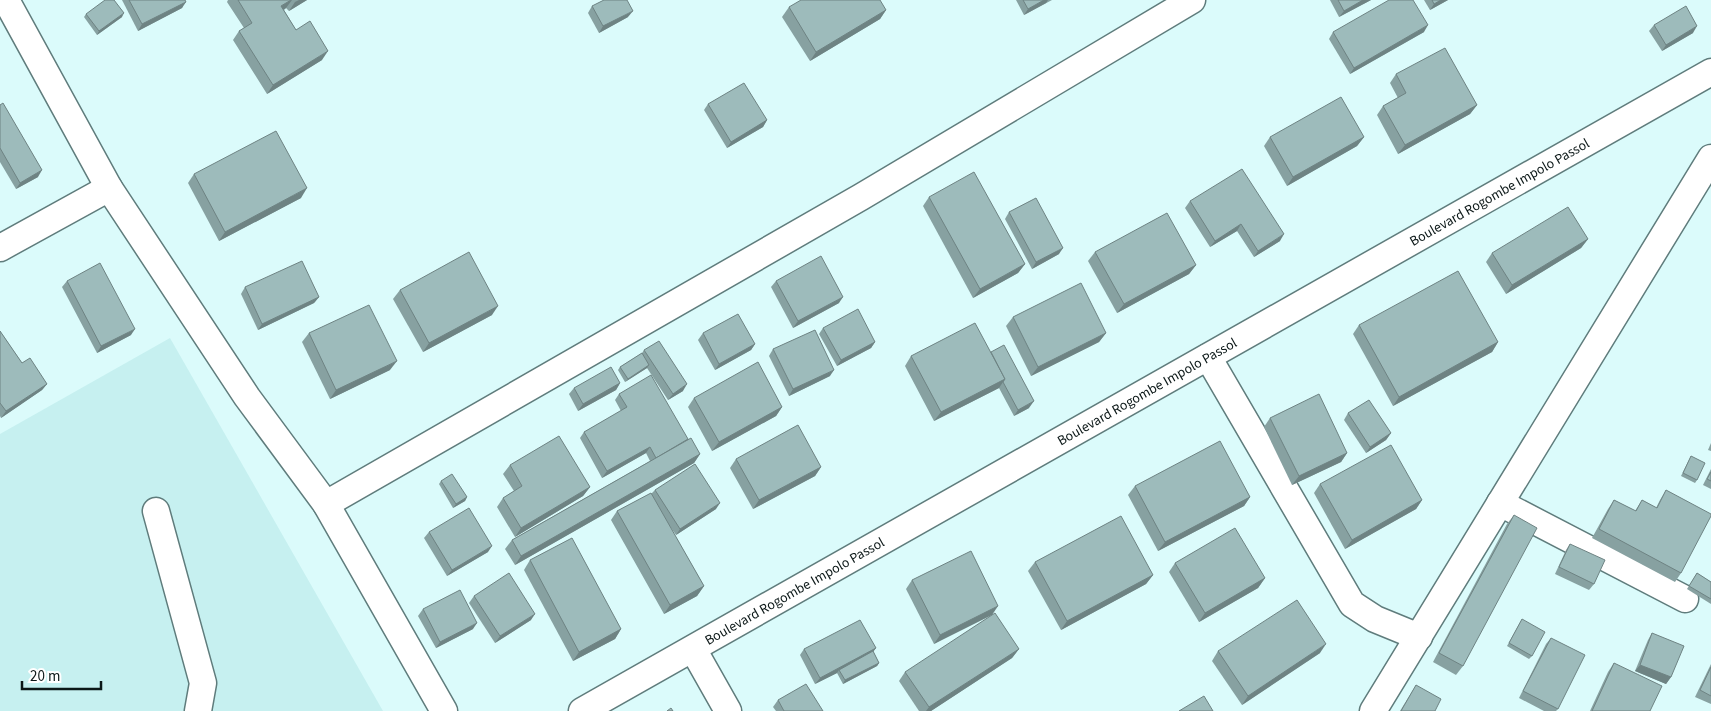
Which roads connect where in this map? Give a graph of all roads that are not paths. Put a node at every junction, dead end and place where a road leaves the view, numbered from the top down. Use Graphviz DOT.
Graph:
graph roads {
  1 [pos="6,0"];
  2 [pos="1192,0"];
  3 [pos="1711,72"];
  4 [pos="1711,158"];
  5 [pos="109,188"];
  6 [pos="0,248"];
  7 [pos="1208,357"];
  8 [pos="1500,503"];
  9 [pos="326,504"];
  10 [pos="156,511"];
  11 [pos="1685,598"];
  12 [pos="1419,637"];
  13 [pos="693,649"];
  14 [pos="198,711"];
  15 [pos="444,711"];
  16 [pos="582,711"];
  17 [pos="728,711"];
  18 [pos="1373,711"];
  1 -- 5 [label="street"];
  2 -- 9 [label="street"];
  3 -- 7 [label="street, Boulevard Rogombe Impolo Passol"];
  4 -- 8 [label="street"];
  5 -- 6 [label="street"];
  5 -- 9 [label="street"];
  7 -- 12 [label="street"];
  7 -- 13 [label="street, Boulevard Rogombe Impolo Passol"];
  8 -- 11 [label="street"];
  8 -- 12 [label="street"];
  9 -- 15 [label="street"];
  10 -- 14 [label="street"];
  12 -- 18 [label="street"];
  13 -- 16 [label="street, Boulevard Rogombe Impolo Passol"];
  13 -- 17 [label="street"];
}
